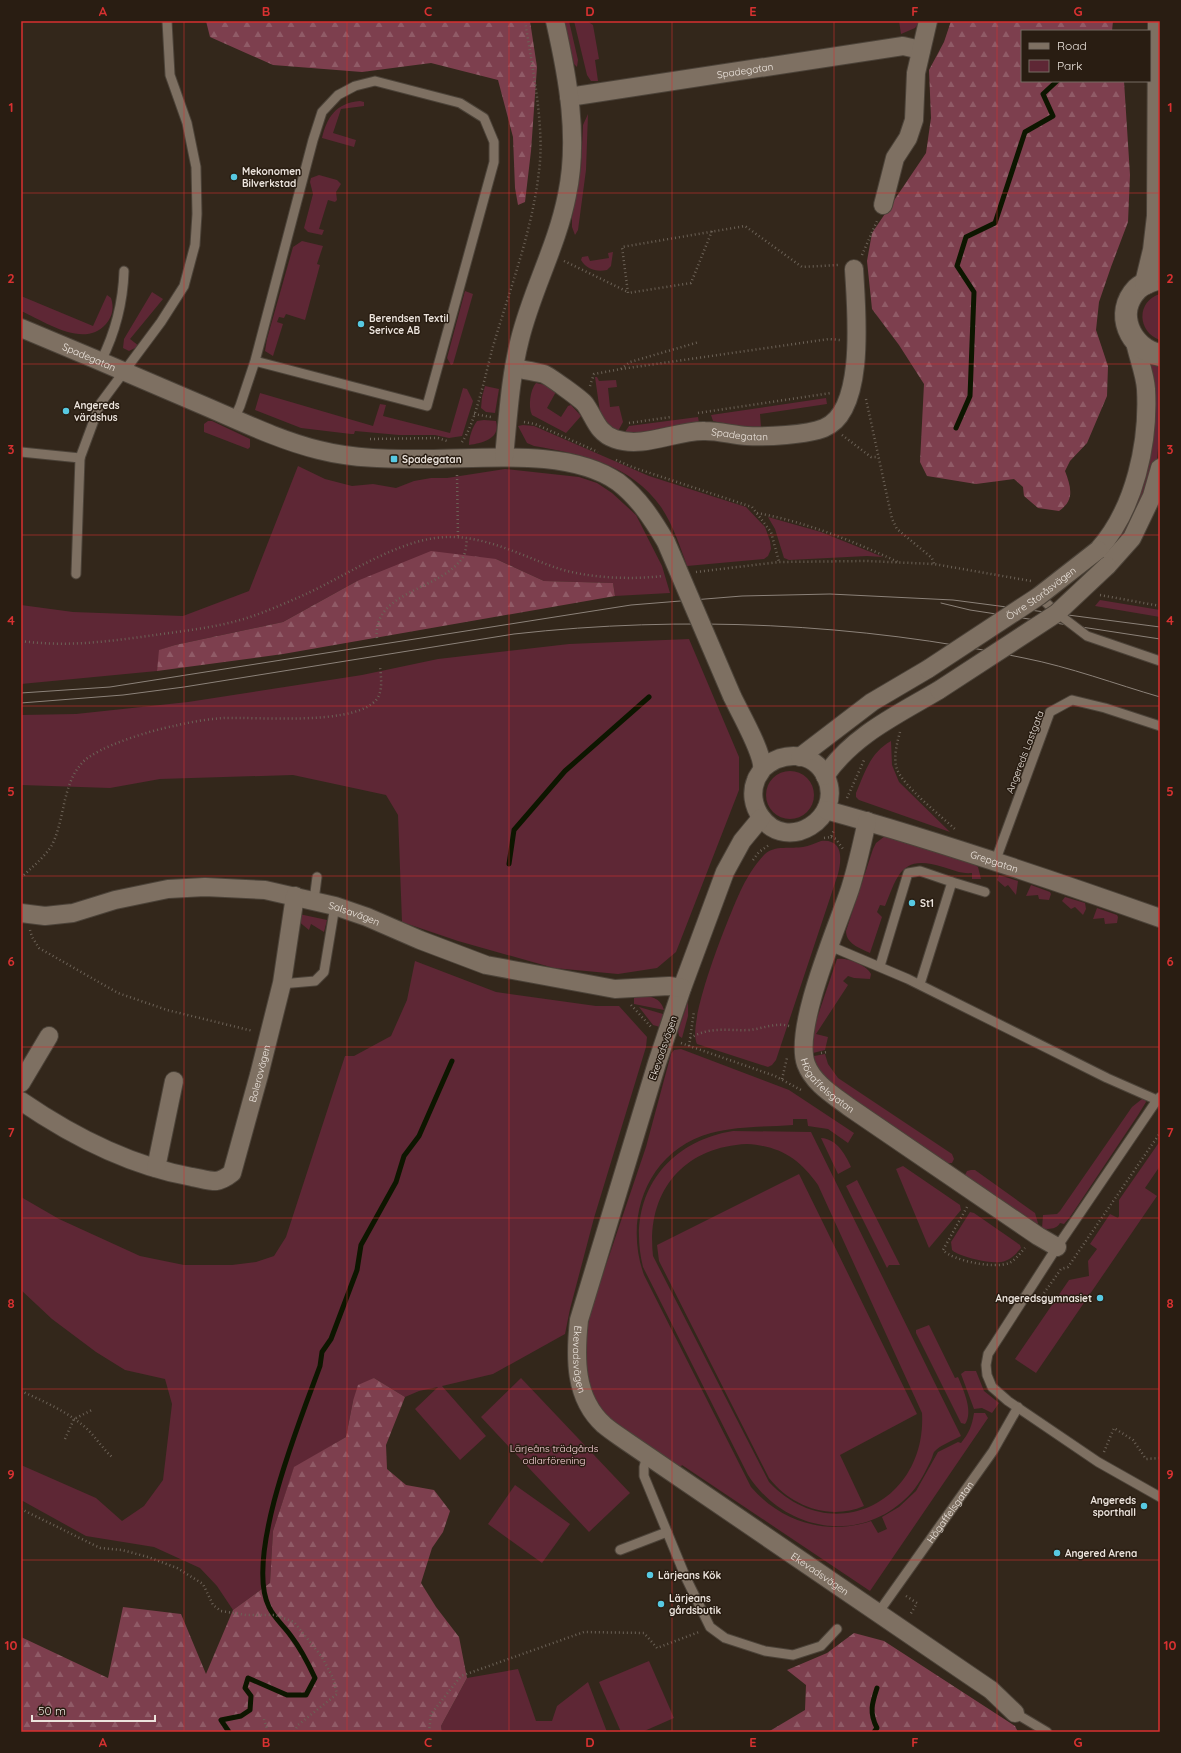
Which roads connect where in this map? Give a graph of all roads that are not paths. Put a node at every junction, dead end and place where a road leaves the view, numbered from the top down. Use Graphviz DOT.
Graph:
graph roads {
  1 [pos="167,21"];
  2 [pos="555,21"];
  3 [pos="928,21"];
  4 [pos="1158,21"];
  5 [pos="921,50"];
  6 [pos="569,97"];
  7 [pos="883,205"];
  8 [pos="847,267"];
  9 [pos="124,272"];
  10 [pos="1153,280"];
  11 [pos="21,328"];
  12 [pos="1135,342"];
  13 [pos="1160,355"];
  14 [pos="255,361"];
  15 [pos="101,362"];
  16 [pos="514,368"];
  17 [pos="125,372"];
  18 [pos="234,419"];
  19 [pos="21,452"];
  20 [pos="504,457"];
  21 [pos="80,458"];
  22 [pos="1160,468"];
  23 [pos="76,574"];
  24 [pos="1039,596"];
  25 [pos="1057,613"];
  26 [pos="1160,661"];
  27 [pos="1160,726"];
  28 [pos="800,757"];
  29 [pos="762,770"];
  30 [pos="826,776"];
  31 [pos="833,812"];
  32 [pos="762,818"];
  33 [pos="867,821"];
  34 [pos="994,862"];
  35 [pos="317,877"];
  36 [pos="952,882"];
  37 [pos="985,892"];
  38 [pos="295,896"];
  39 [pos="314,900"];
  40 [pos="335,906"];
  41 [pos="26,914"];
  42 [pos="1160,918"];
  43 [pos="830,946"];
  44 [pos="880,966"];
  45 [pos="282,984"];
  46 [pos="920,984"];
  47 [pos="682,988"];
  48 [pos="49,1036"];
  49 [pos="174,1081"];
  50 [pos="21,1083"];
  51 [pos="1159,1098"];
  52 [pos="21,1101"];
  53 [pos="156,1168"];
  54 [pos="1053,1254"];
  55 [pos="1018,1407"];
  56 [pos="647,1456"];
  57 [pos="1160,1497"];
  58 [pos="667,1532"];
  59 [pos="620,1550"];
  60 [pos="878,1613"];
  61 [pos="837,1629"];
  62 [pos="1015,1713"];
  63 [pos="1047,1732"];
  1 -- 17 [label="lane"];
  2 -- 6 [label="street"];
  3 -- 5 [label="street"];
  4 -- 10 [label="street"];
  5 -- 6 [label="street, Spadegatan"];
  5 -- 7 [label="street"];
  6 -- 16 [label="street"];
  8 -- 16 [label="street, Spadegatan"];
  9 -- 15 [label="lane"];
  10 -- 12 [label="street"];
  11 -- 15 [label="street, Spadegatan"];
  12 -- 13 [label="street"];
  12 -- 24 [label="street, Övre Storåsvägen, bridge"];
  14 -- 14 [label="lane"];
  14 -- 18 [label="lane"];
  15 -- 17 [label="street, Spadegatan"];
  16 -- 20 [label="street"];
  17 -- 18 [label="street, Spadegatan"];
  17 -- 21 [label="lane"];
  18 -- 20 [label="street, Spadegatan"];
  19 -- 21 [label="lane"];
  20 -- 29 [label="street, Spadegatan, bridge"];
  21 -- 23 [label="lane"];
  22 -- 25 [label="street, bridge"];
  24 -- 25 [label="lane"];
  24 -- 28 [label="street, Övre Storåsvägen, bridge"];
  25 -- 26 [label="lane, bridge"];
  25 -- 30 [label="street, bridge"];
  27 -- 34 [label="lane, Angereds Lastgata"];
  28 -- 29 [label="street"];
  28 -- 30 [label="street"];
  29 -- 32 [label="street"];
  30 -- 31 [label="street"];
  31 -- 32 [label="street"];
  31 -- 33 [label="street, Grepgatan"];
  32 -- 47 [label="street, Ekevadsvägen"];
  33 -- 34 [label="street, Grepgatan"];
  33 -- 43 [label="street, Högaffelsgatan"];
  34 -- 42 [label="street, Grepgatan"];
  35 -- 39 [label="lane"];
  36 -- 37 [label="lane"];
  36 -- 44 [label="lane"];
  36 -- 46 [label="lane"];
  38 -- 39 [label="street, Salsavägen"];
  38 -- 41 [label="street, Salsavägen"];
  38 -- 45 [label="street, Bolerovägen"];
  39 -- 40 [label="street, Salsavägen"];
  40 -- 45 [label="lane"];
  40 -- 47 [label="street, Salsavägen"];
  43 -- 44 [label="lane"];
  43 -- 54 [label="street, Högaffelsgatan"];
  44 -- 46 [label="lane"];
  45 -- 53 [label="street, Bolerovägen"];
  46 -- 51 [label="lane"];
  47 -- 56 [label="street, Ekevadsvägen"];
  48 -- 50 [label="street"];
  49 -- 53 [label="street"];
  51 -- 54 [label="lane"];
  52 -- 53 [label="street, Bolerovägen"];
  54 -- 55 [label="lane"];
  55 -- 57 [label="lane"];
  55 -- 60 [label="lane, Högaffelsgatan"];
  56 -- 58 [label="lane"];
  56 -- 60 [label="street, Ekevadsvägen"];
  58 -- 59 [label="lane"];
  58 -- 61 [label="lane"];
  60 -- 62 [label="street, Ekevadsvägen"];
  62 -- 63 [label="lane"];
}
